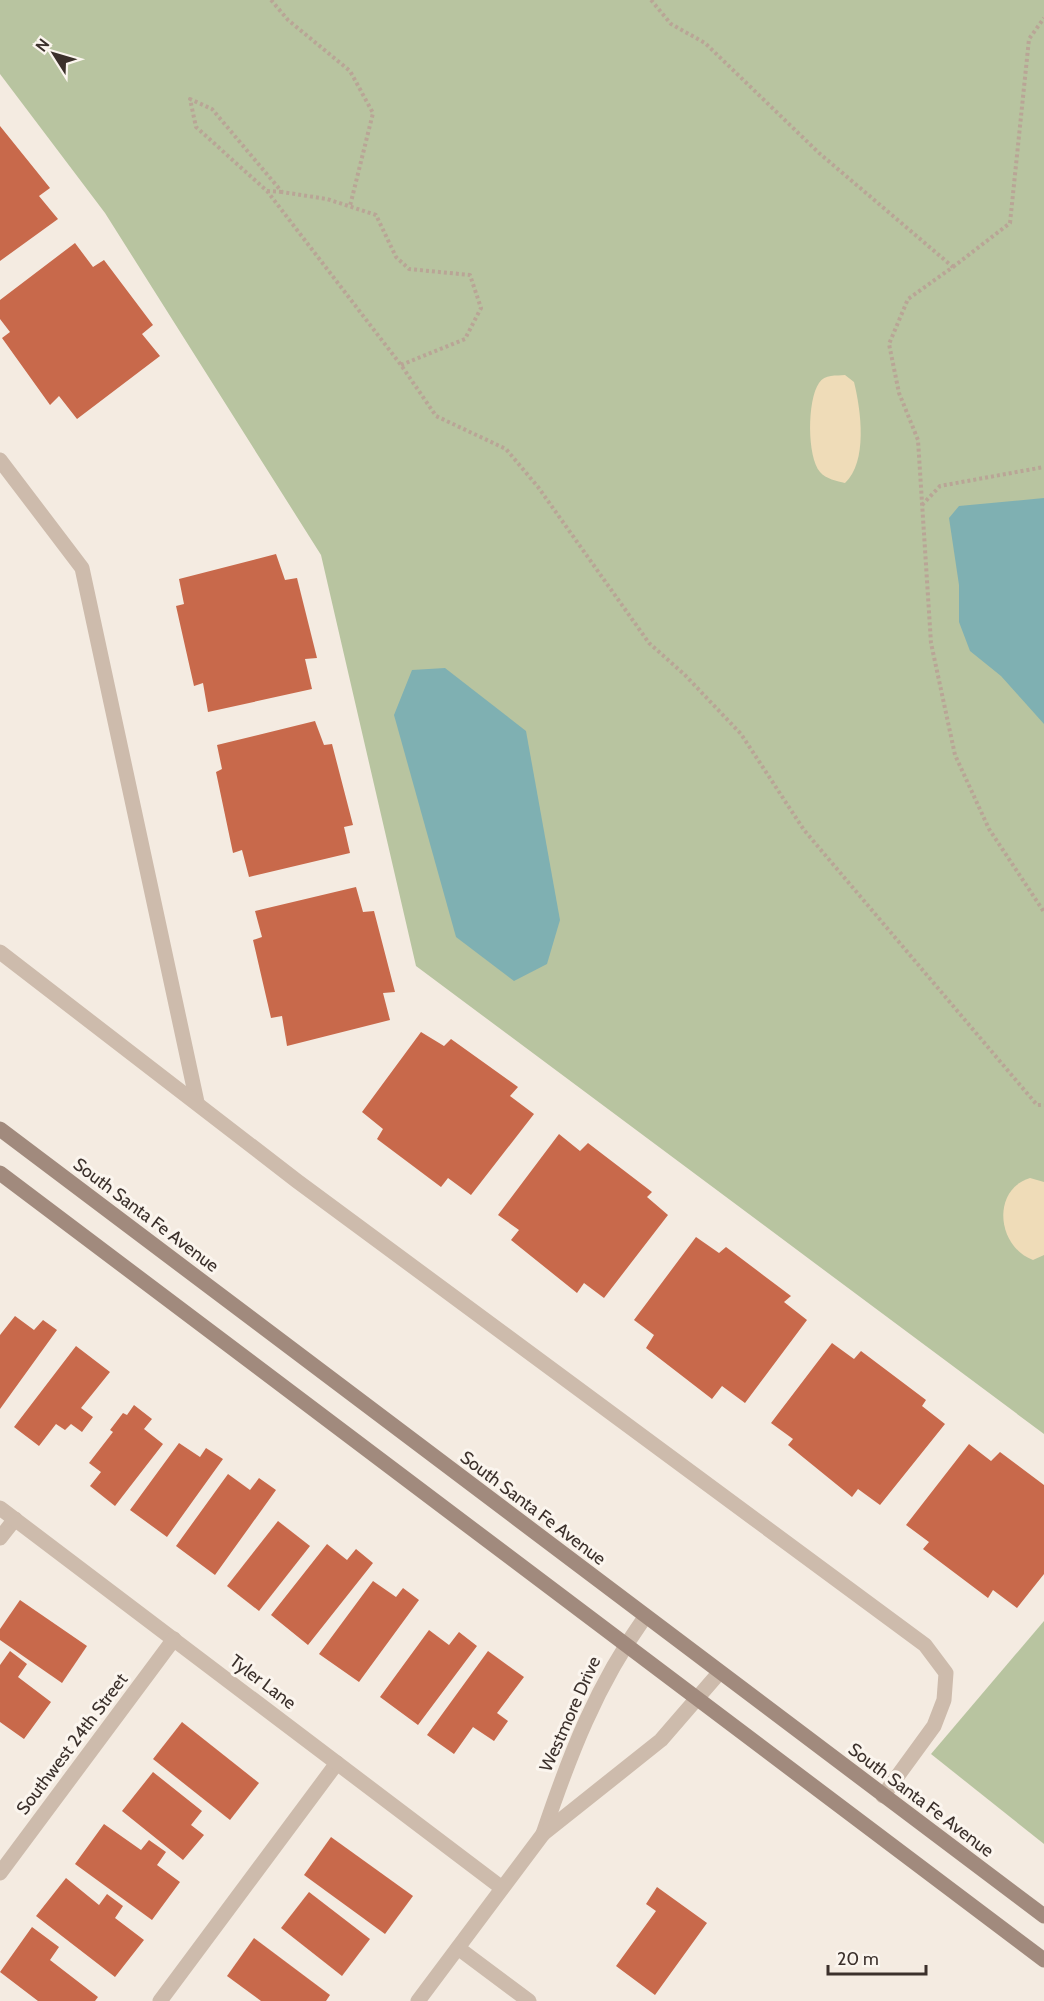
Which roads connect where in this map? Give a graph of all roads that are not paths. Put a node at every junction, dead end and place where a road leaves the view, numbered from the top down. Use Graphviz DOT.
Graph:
graph roads {
  1 [pos="0,460"];
  2 [pos="0,952"];
  3 [pos="197,1102"];
  4 [pos="0,1129"];
  5 [pos="0,1173"];
  6 [pos="0,1508"];
  7 [pos="15,1519"];
  8 [pos="0,1538"];
  9 [pos="645,1617"];
  10 [pos="174,1639"];
  11 [pos="625,1645"];
  12 [pos="719,1672"];
  13 [pos="695,1698"];
  14 [pos="337,1763"];
  15 [pos="883,1796"];
  16 [pos="543,1834"];
  17 [pos="0,1873"];
  18 [pos="502,1888"];
  19 [pos="1044,1916"];
  20 [pos="458,1947"];
  21 [pos="1044,1960"];
  22 [pos="160,2001"];
  23 [pos="418,2001"];
  24 [pos="529,2001"];
  1 -- 3 [label="street"];
  2 -- 3 [label="street"];
  3 -- 15 [label="street"];
  4 -- 9 [label="main road, South Santa Fe Avenue"];
  5 -- 11 [label="main road"];
  6 -- 7 [label="street, Tyler Lane"];
  7 -- 8 [label="street"];
  7 -- 10 [label="street, Tyler Lane"];
  9 -- 11 [label="street, Westmore Drive"];
  9 -- 12 [label="main road, South Santa Fe Avenue"];
  10 -- 14 [label="street, Tyler Lane"];
  10 -- 17 [label="street, Southwest 24th Street"];
  11 -- 13 [label="main road"];
  11 -- 16 [label="street, Westmore Drive"];
  12 -- 13 [label="street, Westmore Drive"];
  12 -- 15 [label="main road, South Santa Fe Avenue"];
  13 -- 16 [label="street, Westmore Drive"];
  13 -- 21 [label="main road"];
  14 -- 18 [label="street, Tyler Lane"];
  14 -- 22 [label="street"];
  15 -- 19 [label="main road, South Santa Fe Avenue"];
  16 -- 18 [label="street, Westmore Drive"];
  18 -- 20 [label="street, Westmore Drive"];
  20 -- 23 [label="street, Westmore Drive"];
  20 -- 24 [label="street"];
}
